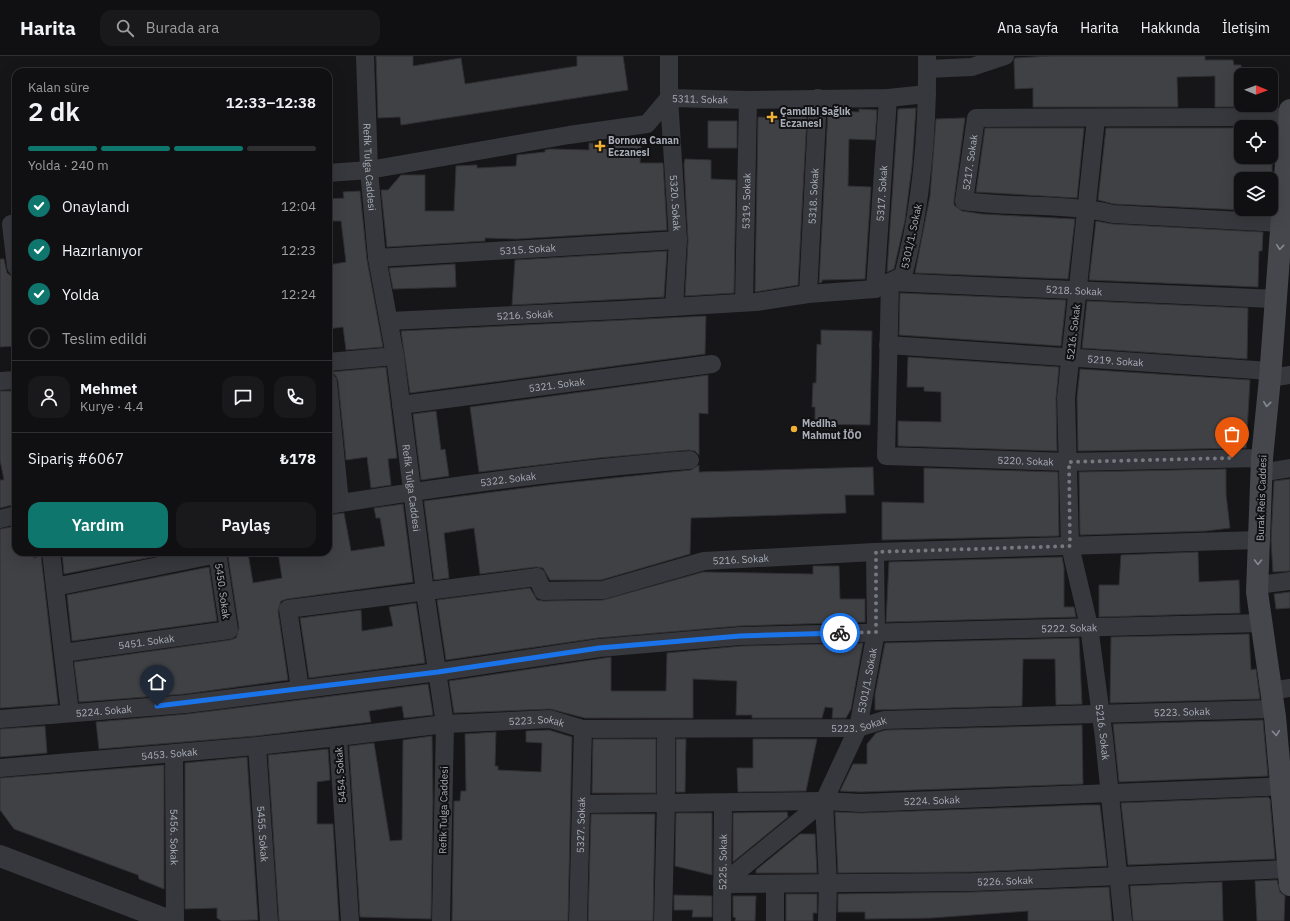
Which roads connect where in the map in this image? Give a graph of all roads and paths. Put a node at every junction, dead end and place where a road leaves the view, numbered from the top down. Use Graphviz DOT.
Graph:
graph roads {
  1 [pos="365,56"];
  2 [pos="669,56"];
  3 [pos="1005,56"];
  4 [pos="927,63"];
  5 [pos="927,94"];
  6 [pos="669,98"];
  7 [pos="818,98"];
  8 [pos="888,98"];
  9 [pos="748,100"];
  10 [pos="1096,119"];
  11 [pos="1290,125"];
  12 [pos="369,170"];
  13 [pos="332,173"];
  14 [pos="1088,208"];
  15 [pos="9,221"];
  16 [pos="1283,224"];
  17 [pos="678,240"];
  18 [pos="12,241"];
  19 [pos="377,258"];
  20 [pos="882,286"];
  21 [pos="1078,290"];
  22 [pos="808,294"];
  23 [pos="1275,298"];
  24 [pos="744,302"];
  25 [pos="674,307"];
  26 [pos="389,321"];
  27 [pos="888,345"];
  28 [pos="395,356"];
  29 [pos="1070,357"];
  30 [pos="332,362"];
  31 [pos="712,364"];
  32 [pos="1277,375"];
  33 [pos="12,380"];
  34 [pos="0,381"];
  35 [pos="401,405"];
  36 [pos="690,460"];
  37 [pos="1069,462"];
  38 [pos="332,463"];
  39 [pos="1261,465"];
  40 [pos="1290,468"];
  41 [pos="412,492"];
  42 [pos="334,504"];
  43 [pos="12,516"];
  44 [pos="0,519"];
  45 [pos="1259,540"];
  46 [pos="1070,546"];
  47 [pos="876,552"];
  48 [pos="51,556"];
  49 [pos="203,556"];
  50 [pos="217,556"];
  51 [pos="1290,581"];
  52 [pos="1258,585"];
  53 [pos="55,587"];
  54 [pos="425,592"];
  55 [pos="1262,623"];
  56 [pos="1089,626"];
  57 [pos="229,630"];
  58 [pos="876,632"];
  59 [pos="63,653"];
  60 [pos="438,672"];
  61 [pos="300,689"];
  62 [pos="1278,696"];
  63 [pos="70,713"];
  64 [pos="1101,714"];
  65 [pos="0,718"];
  66 [pos="445,724"];
  67 [pos="858,728"];
  68 [pos="583,729"];
  69 [pos="666,729"];
  70 [pos="338,737"];
  71 [pos="257,746"];
  72 [pos="174,753"];
  73 [pos="0,768"];
  74 [pos="1285,787"];
  75 [pos="1110,792"];
  76 [pos="824,801"];
  77 [pos="666,803"];
  78 [pos="723,803"];
  79 [pos="582,804"];
  80 [pos="0,856"];
  81 [pos="1119,877"];
  82 [pos="1289,877"];
  83 [pos="722,884"];
  84 [pos="775,884"];
  85 [pos="828,884"];
  86 [pos="170,921"];
  87 [pos="175,921"];
  88 [pos="269,921"];
  89 [pos="350,921"];
  90 [pos="441,921"];
  91 [pos="578,921"];
  92 [pos="663,921"];
  93 [pos="722,921"];
  94 [pos="775,921"];
  95 [pos="827,921"];
  96 [pos="1123,921"];
  1 -- 12 [label="street, Refik Tulga Caddesi"];
  2 -- 6 [label="street, 5320. Sokak"];
  3 -- 4 [label="street"];
  4 -- 5 [label="street, 5301/1. Sokak"];
  5 -- 8 [label="street, 5311. Sokak"];
  5 -- 20 [label="street, 5301/1. Sokak"];
  6 -- 9 [label="street, 5311. Sokak"];
  6 -- 12 [label="street, 5311. Sokak"];
  6 -- 17 [label="street, 5320. Sokak"];
  7 -- 8 [label="street, 5311. Sokak"];
  7 -- 9 [label="street, 5311. Sokak"];
  7 -- 22 [label="street, 5318. Sokak"];
  8 -- 20 [label="street, 5317. Sokak"];
  9 -- 24 [label="street, 5319. Sokak"];
  10 -- 11 [label="street, 5217. Sokak"];
  10 -- 14 [label="street, 5216. Sokak"];
  10 -- 14 [label="street, 5217. Sokak"];
  11 -- 16 [label="main road, Burak Reis Caddesi"];
  12 -- 13 [label="street, 5311. Sokak"];
  12 -- 19 [label="street, Refik Tulga Caddesi"];
  14 -- 16 [label="street, 5217. Sokak"];
  14 -- 21 [label="street, 5216. Sokak"];
  15 -- 18 [label="street"];
  16 -- 23 [label="main road, Burak Reis Caddesi, one-way"];
  17 -- 19 [label="street, 5315. Sokak"];
  17 -- 25 [label="street, 5320. Sokak"];
  19 -- 26 [label="street, Refik Tulga Caddesi"];
  20 -- 21 [label="street, 5218. Sokak"];
  20 -- 22 [label="street, 5216. Sokak"];
  20 -- 27 [label="street"];
  21 -- 23 [label="street, 5218. Sokak"];
  21 -- 29 [label="street, 5216. Sokak"];
  22 -- 24 [label="street, 5216. Sokak"];
  23 -- 32 [label="main road, Burak Reis Caddesi"];
  24 -- 25 [label="street, 5216. Sokak"];
  25 -- 26 [label="street, 5216. Sokak"];
  26 -- 28 [label="street, Refik Tulga Caddesi"];
  27 -- 29 [label="street, 5219. Sokak"];
  27 -- 37 [label="street, 5220. Sokak"];
  28 -- 30 [label="street"];
  28 -- 35 [label="street, Refik Tulga Caddesi"];
  29 -- 32 [label="street, 5219. Sokak"];
  29 -- 37 [label="street, 5216. Sokak"];
  31 -- 35 [label="street, 5321. Sokak"];
  32 -- 39 [label="main road, Burak Reis Caddesi, one-way"];
  33 -- 34 [label="street"];
  35 -- 41 [label="street, Refik Tulga Caddesi"];
  36 -- 41 [label="street, 5322. Sokak"];
  37 -- 39 [label="street, 5220. Sokak"];
  37 -- 46 [label="street, 5216. Sokak"];
  38 -- 42 [label="street"];
  39 -- 40 [label="street, 5220. Sokak"];
  39 -- 45 [label="main road, Burak Reis Caddesi"];
  41 -- 42 [label="street, 5322. Sokak"];
  41 -- 54 [label="street, Refik Tulga Caddesi"];
  43 -- 44 [label="street"];
  45 -- 46 [label="street, 5216. Sokak"];
  45 -- 52 [label="main road, Burak Reis Caddesi, one-way"];
  46 -- 47 [label="street, 5216. Sokak"];
  46 -- 56 [label="street, 5216. Sokak"];
  47 -- 54 [label="street, 5216. Sokak"];
  47 -- 58 [label="street, 5301/1. Sokak"];
  48 -- 53 [label="street"];
  49 -- 53 [label="street"];
  50 -- 57 [label="street, 5450. Sokak"];
  51 -- 52 [label="street"];
  52 -- 55 [label="main road, Burak Reis Caddesi"];
  53 -- 59 [label="street"];
  54 -- 60 [label="street, Refik Tulga Caddesi"];
  54 -- 61 [label="street"];
  55 -- 56 [label="street, 5222. Sokak"];
  55 -- 62 [label="main road, Burak Reis Caddesi"];
  56 -- 58 [label="street, 5222. Sokak"];
  56 -- 64 [label="street, 5216. Sokak"];
  57 -- 59 [label="street, 5451. Sokak"];
  58 -- 60 [label="street, 5224. Sokak"];
  58 -- 67 [label="street, 5301/1. Sokak"];
  59 -- 63 [label="street"];
  60 -- 61 [label="street, 5224. Sokak"];
  60 -- 66 [label="street, Refik Tulga Caddesi"];
  61 -- 63 [label="street, 5224. Sokak"];
  62 -- 64 [label="street, 5223. Sokak"];
  62 -- 74 [label="main road, Burak Reis Caddesi, one-way"];
  63 -- 65 [label="street, 5224. Sokak"];
  64 -- 67 [label="street, 5223. Sokak"];
  64 -- 75 [label="street, 5216. Sokak"];
  66 -- 68 [label="street, 5223. Sokak"];
  66 -- 70 [label="street, 5454. Sokak"];
  66 -- 90 [label="street, Refik Tulga Caddesi"];
  67 -- 69 [label="street, 5223. Sokak"];
  67 -- 76 [label="street, 5301/1. Sokak"];
  68 -- 69 [label="street, 5223. Sokak"];
  68 -- 79 [label="street, 5327. Sokak"];
  69 -- 77 [label="street"];
  70 -- 71 [label="street, 5453. Sokak"];
  70 -- 89 [label="street, 5454. Sokak"];
  71 -- 72 [label="street, 5453. Sokak"];
  71 -- 88 [label="street, 5455. Sokak"];
  72 -- 73 [label="street, 5453. Sokak"];
  72 -- 87 [label="street, 5456. Sokak"];
  74 -- 75 [label="street, 5224. Sokak"];
  74 -- 82 [label="main road, Burak Reis Caddesi"];
  75 -- 76 [label="street, 5224. Sokak"];
  75 -- 81 [label="street, 5216. Sokak"];
  76 -- 78 [label="street, 5224. Sokak"];
  76 -- 83 [label="street"];
  76 -- 85 [label="street, 5301/1. Sokak"];
  77 -- 78 [label="street, 5224. Sokak"];
  77 -- 79 [label="street, 5224. Sokak"];
  77 -- 92 [label="street"];
  78 -- 83 [label="street, 5225. Sokak"];
  79 -- 91 [label="street, 5327. Sokak"];
  80 -- 86 [label="street"];
  81 -- 82 [label="street, 5226. Sokak"];
  81 -- 85 [label="street, 5226. Sokak"];
  81 -- 96 [label="street, 5216. Sokak"];
  83 -- 84 [label="street, 5226. Sokak"];
  83 -- 93 [label="street, 5225. Sokak"];
  84 -- 85 [label="street, 5226. Sokak"];
  84 -- 94 [label="street"];
  85 -- 95 [label="street, 5301/1. Sokak"];
}
